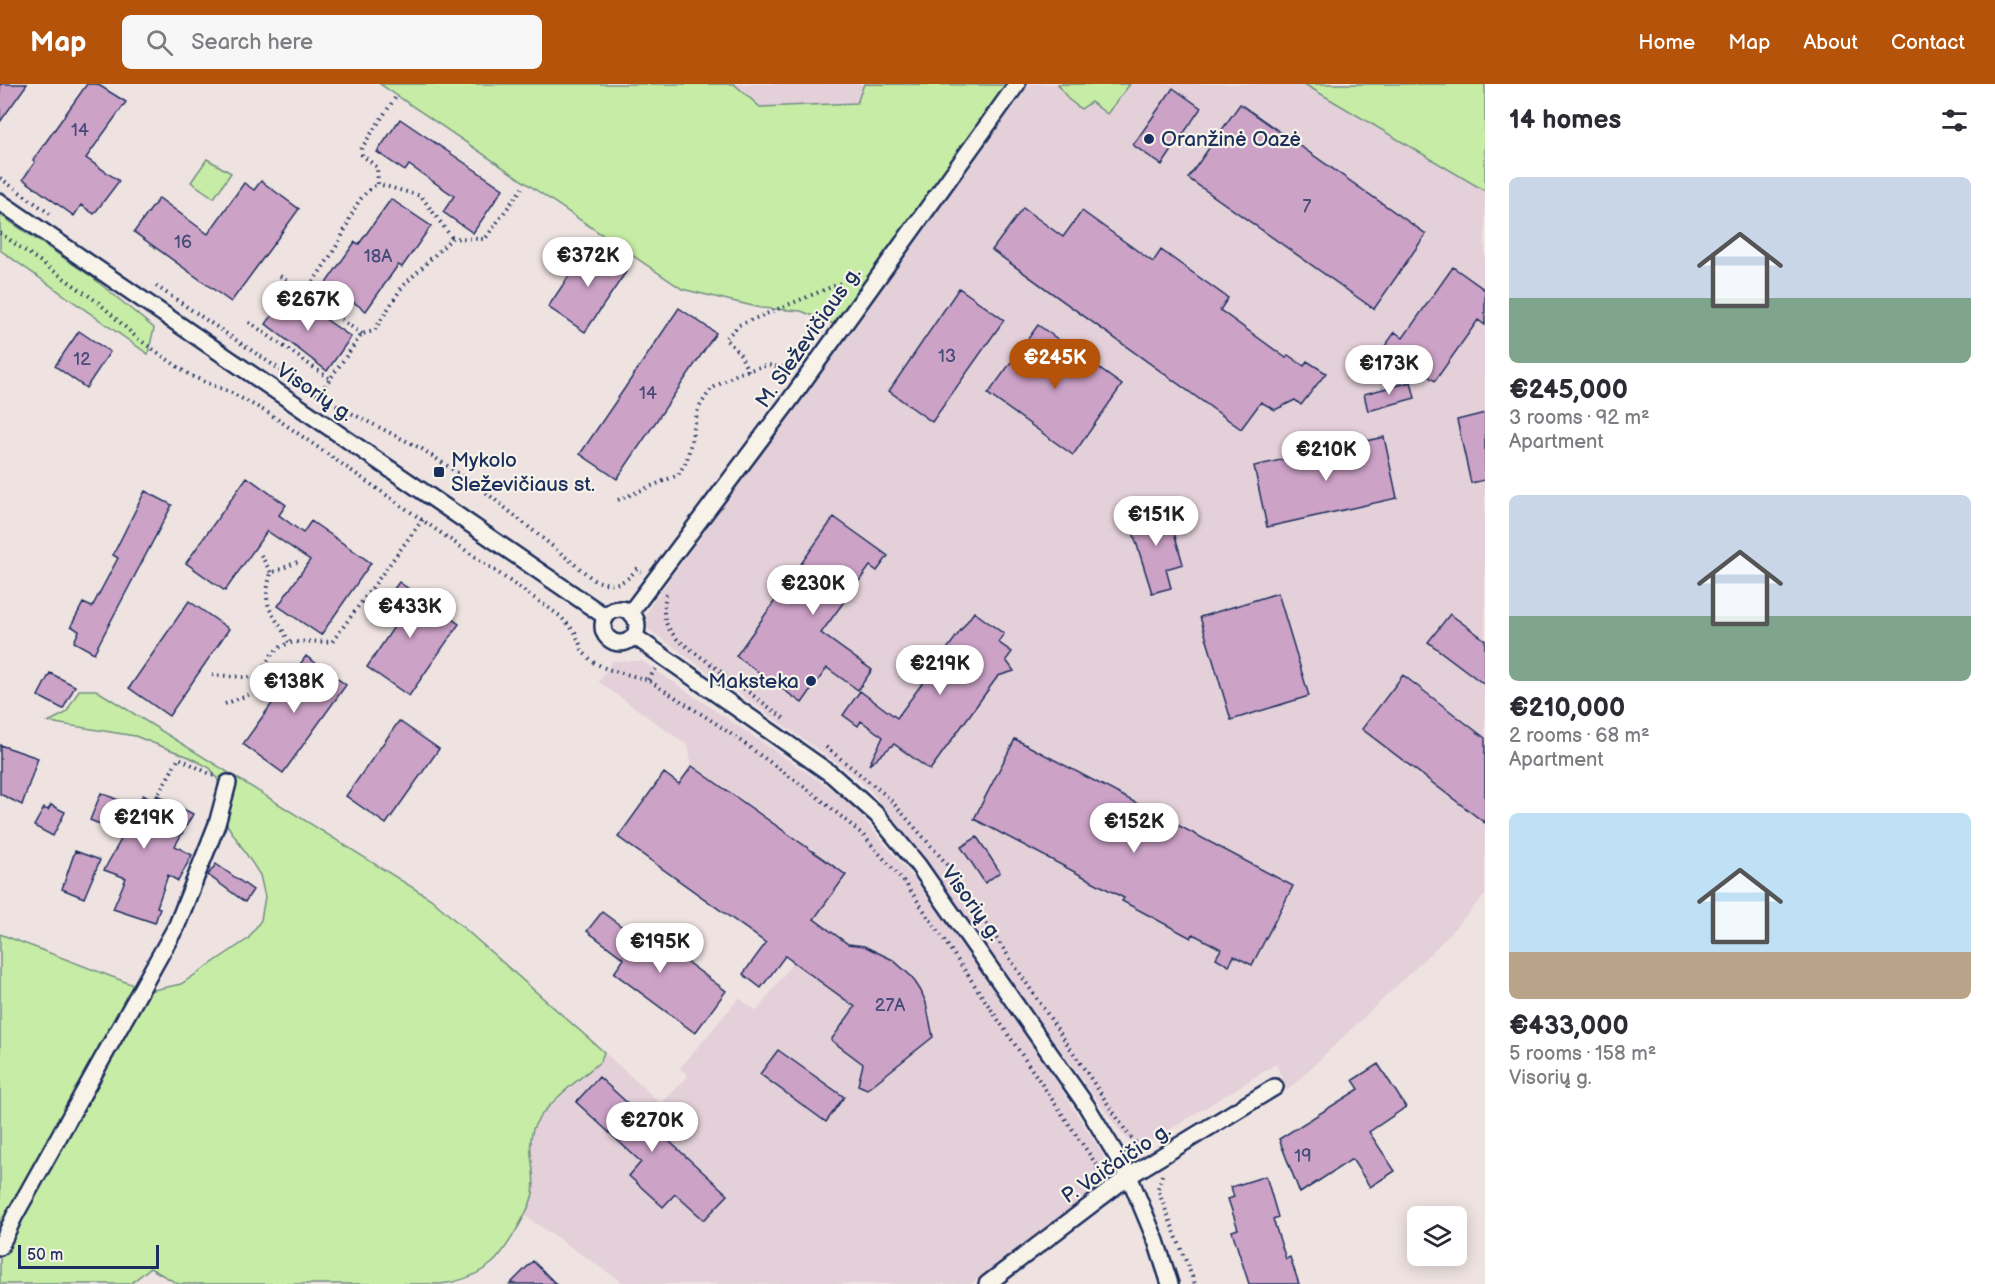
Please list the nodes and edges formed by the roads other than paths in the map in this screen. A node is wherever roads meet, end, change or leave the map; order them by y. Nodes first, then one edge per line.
1 (1017, 84) edge
2 (0, 202) edge
3 (630, 613) junction
4 (606, 616) junction
5 (634, 636) junction
6 (228, 783) road end
7 (1275, 1087) dead end
8 (1128, 1176) junction
9 (0, 1247) edge
10 (987, 1284) edge
11 (1170, 1284) edge

1 - 3 street, M. Sleževičiaus g.
2 - 4 street, Visorių g.
3 - 4 street
3 - 5 street
4 - 5 street
5 - 8 street, Visorių g.
6 - 9 street
7 - 8 street, P. Vaičaičio g.
8 - 10 street, P. Vaičaičio g.
8 - 11 street, Visorių g.

